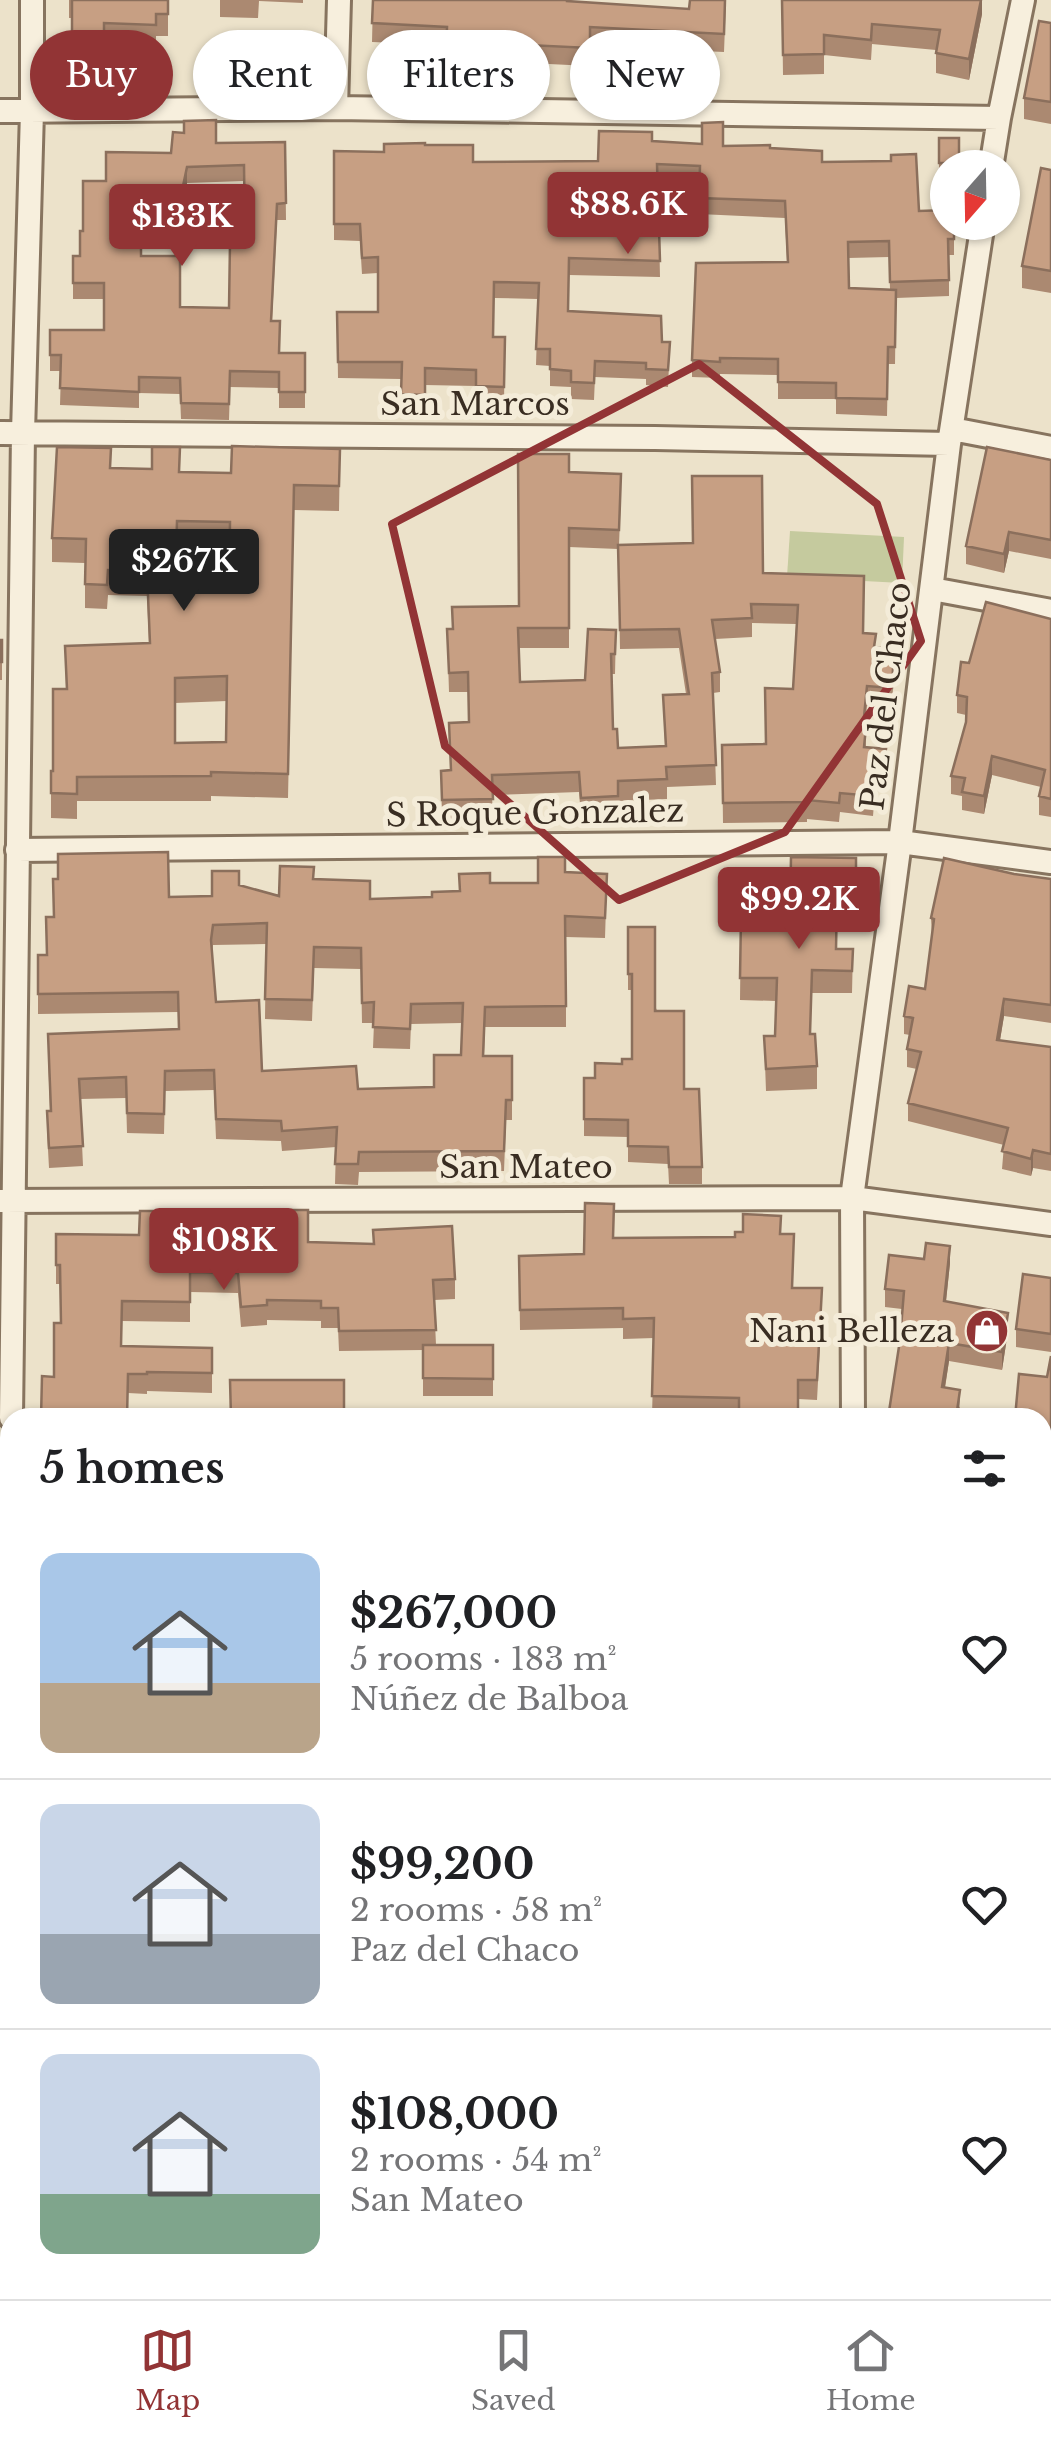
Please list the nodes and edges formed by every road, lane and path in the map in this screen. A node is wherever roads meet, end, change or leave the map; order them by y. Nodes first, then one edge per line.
1 (32, 0) edge
2 (339, 0) edge
3 (1024, 0) edge
4 (32, 30) edge
5 (338, 30) edge
6 (347, 108) edge
7 (30, 111) edge
8 (0, 112) edge
9 (999, 118) junction
10 (31, 120) edge
11 (995, 150) edge
12 (980, 240) edge
13 (12, 433) edge
14 (950, 436) junction
15 (1051, 448) edge
16 (932, 589) junction
17 (1051, 611) edge
18 (900, 842) junction
19 (17, 850) junction
20 (1051, 862) edge
21 (852, 1198) junction
22 (7, 1201) edge
23 (1051, 1224) edge
24 (12, 1408) edge
25 (853, 1408) edge

1 - 4 street
2 - 5 street
3 - 9 street
6 - 9 street
7 - 8 street
9 - 11 street
10 - 13 street
12 - 14 street, Paz del Chaco
13 - 14 street, San Marcos
13 - 19 street
14 - 15 street, San Marcos
14 - 16 street, Paz del Chaco
16 - 17 street
16 - 18 street, Paz del Chaco
18 - 19 street, S Roque Gonzalez
18 - 20 street, S Roque Gonzalez
18 - 21 street, Paz del Chaco
19 - 22 street
21 - 22 street, San Mateo
21 - 23 street, San Mateo
21 - 25 street, Paz del Chaco
22 - 24 street

